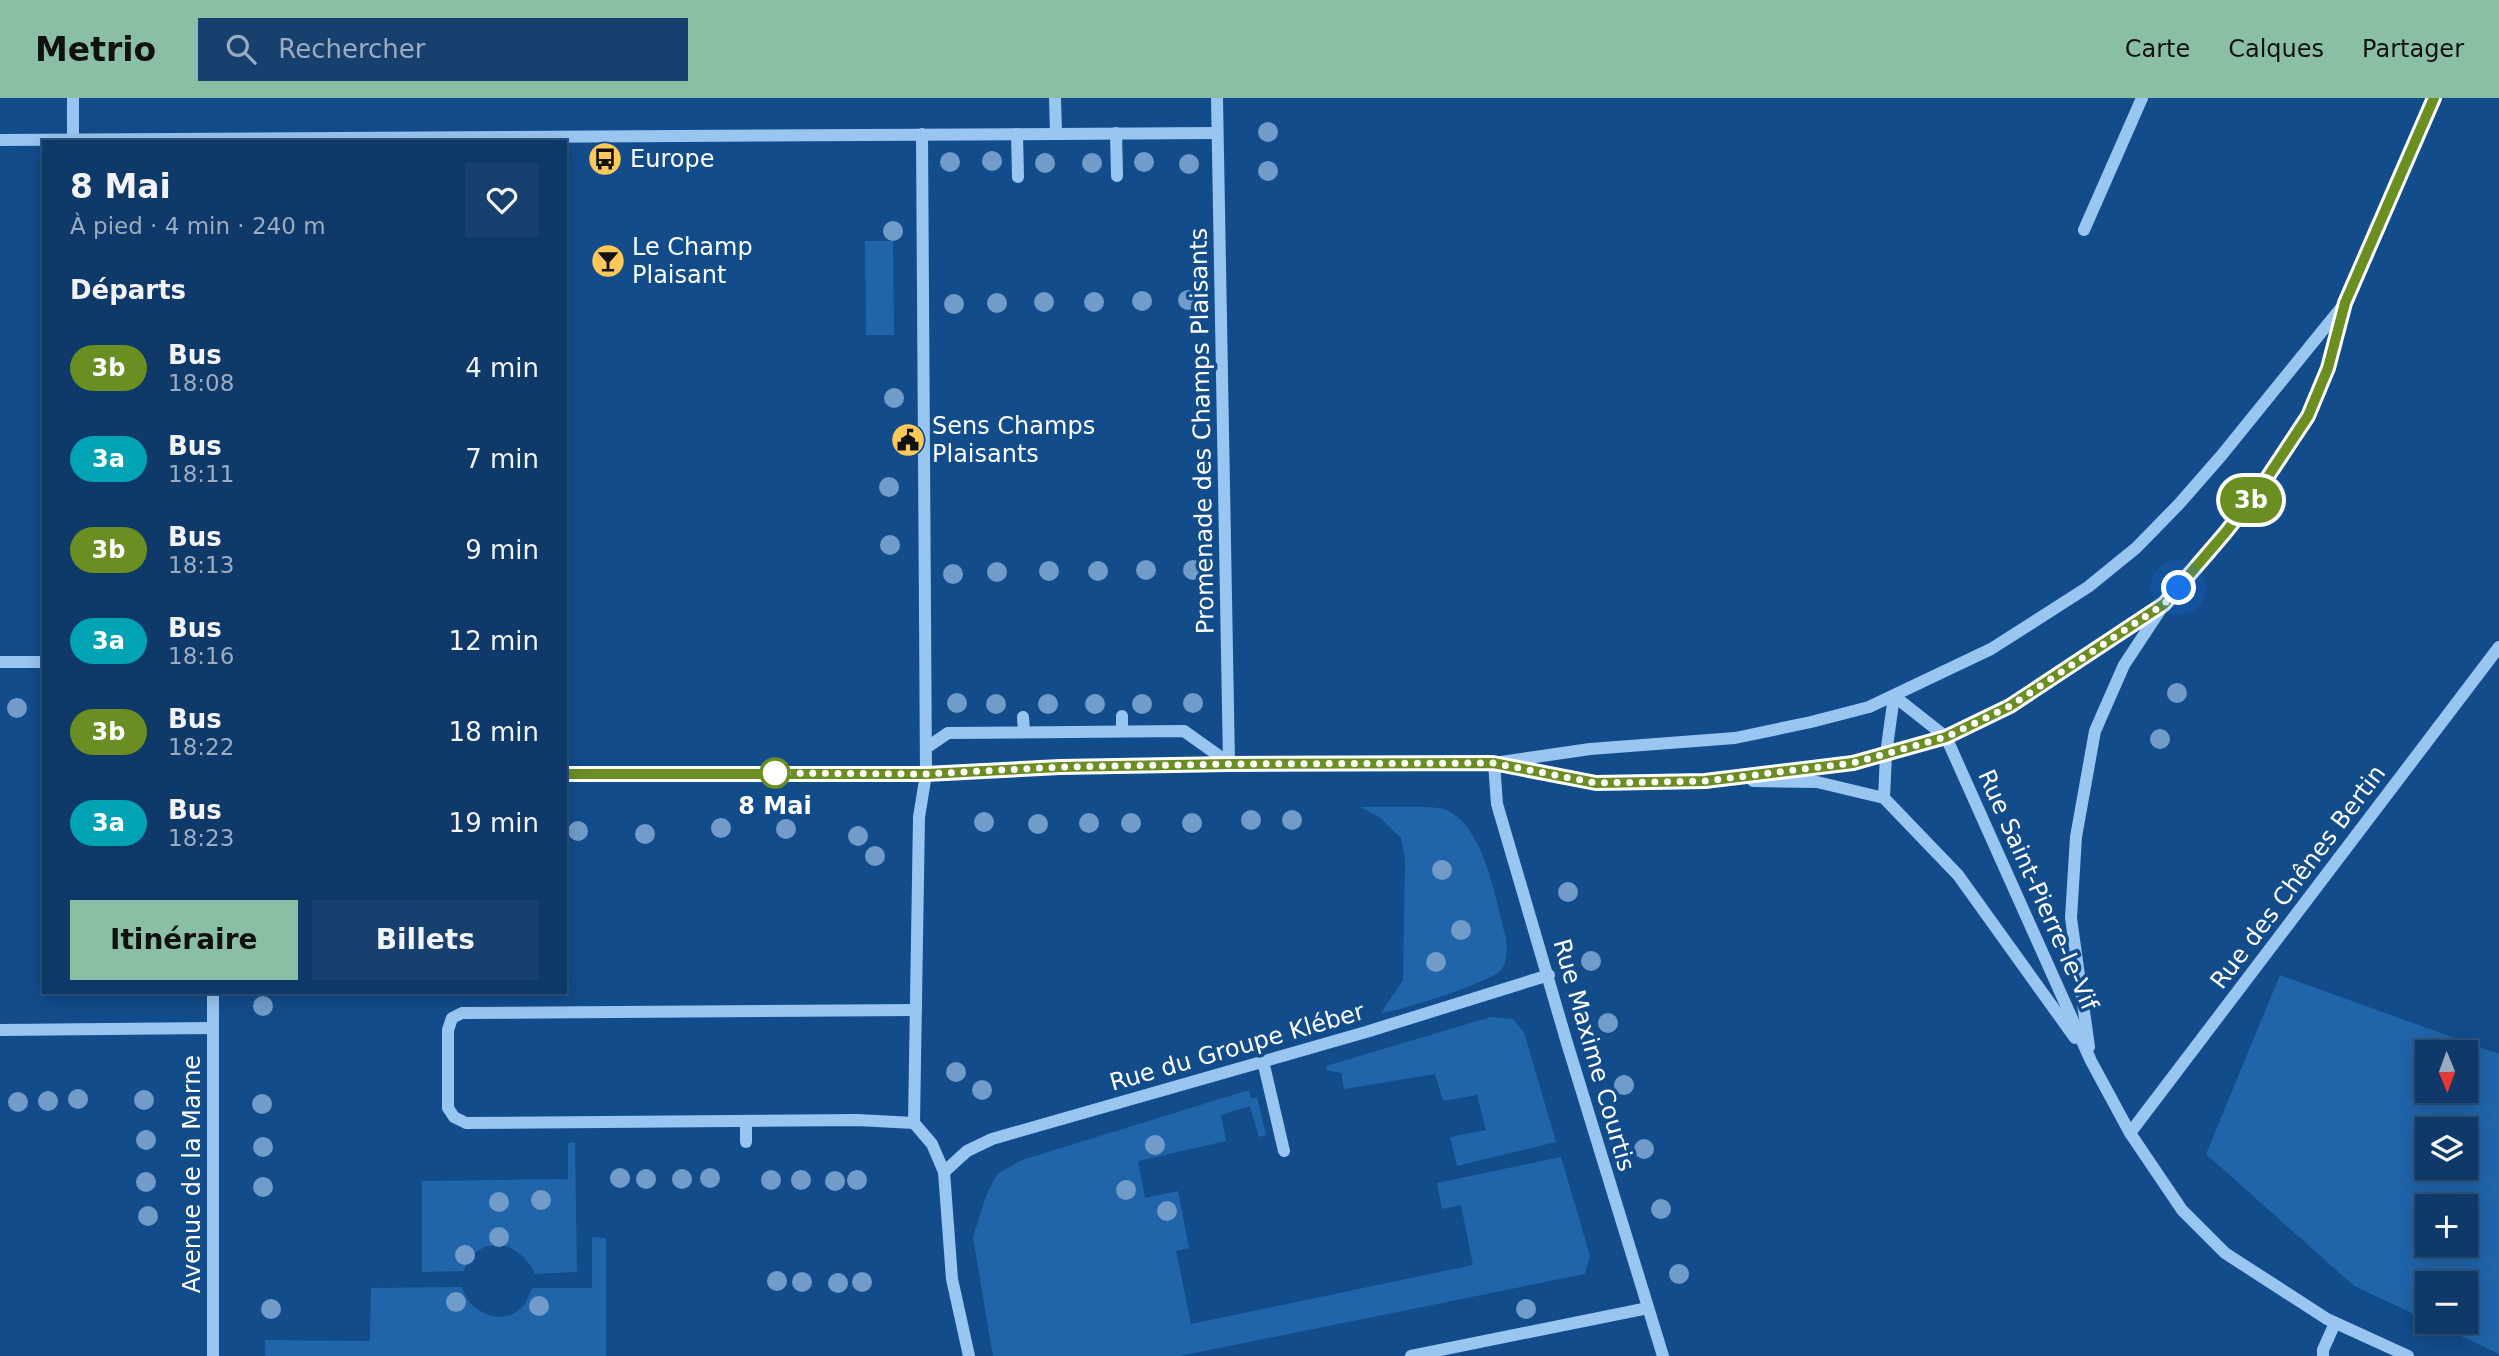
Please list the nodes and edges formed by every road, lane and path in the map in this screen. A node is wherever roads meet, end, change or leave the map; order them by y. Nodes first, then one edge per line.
1 (73, 98) edge
2 (1055, 98) edge
3 (1217, 98) edge
4 (2142, 98) edge
5 (2434, 98) edge
6 (1217, 132) junction
7 (1056, 133) junction
8 (1116, 133) junction
9 (922, 134) junction
10 (1017, 134) junction
11 (73, 139) junction
12 (0, 140) edge
13 (208, 140) edge
14 (1117, 176) dead end
15 (1018, 177) dead end
16 (2084, 230) dead end
17 (2345, 303) junction
18 (2164, 604) junction
19 (2499, 647) edge
20 (0, 662) edge
21 (42, 662) edge
22 (1894, 696) junction
23 (1122, 716) dead end
24 (1024, 717) dead end
25 (1122, 731) junction
26 (1024, 732) junction
27 (1946, 737) junction
28 (926, 748) junction
29 (1886, 754) junction
30 (1493, 763) junction
31 (1229, 764) junction
32 (567, 774) edge
33 (926, 774) junction
34 (1705, 781) junction
35 (1884, 798) junction
36 (1549, 975) junction
37 (213, 994) edge
38 (916, 1010) junction
39 (213, 1028) junction
40 (0, 1030) edge
41 (2091, 1061) junction
42 (1263, 1062) junction
43 (746, 1121) junction
44 (914, 1123) junction
45 (2130, 1133) junction
46 (746, 1142) dead end
47 (1284, 1152) dead end
48 (944, 1172) junction
49 (1648, 1308) junction
50 (2335, 1323) junction
51 (213, 1356) edge
52 (969, 1356) edge
53 (1411, 1356) edge
54 (1663, 1356) edge
55 (2323, 1356) edge
56 (2408, 1356) edge

1 - 11 street
2 - 7 street
3 - 6 street, Promenade des Champs Plaisants
4 - 16 street
5 - 17 street
6 - 8 street
6 - 31 street, Promenade des Champs Plaisants
7 - 8 street
7 - 10 street
8 - 14 street
9 - 10 street
9 - 13 street
9 - 28 street
10 - 15 street
11 - 12 street
11 - 13 street
17 - 18 street
17 - 22 street
18 - 27 street
18 - 41 street, Rue Saint-Pierre-le-Vif
19 - 45 street, Rue des Chênes Bertin
20 - 21 street
22 - 27 street
22 - 29 street
22 - 30 street
23 - 25 street
24 - 26 street
25 - 26 street
25 - 31 street
26 - 28 street
27 - 29 street
27 - 41 street, Rue Saint-Pierre-le-Vif
28 - 33 street
29 - 34 street
29 - 35 street
30 - 31 street
30 - 34 street
30 - 36 street, Rue Maxime Courtis
31 - 33 street
32 - 33 street
33 - 38 street
34 - 35 street
35 - 41 street, Rue Saint-Pierre-le-Vif
36 - 42 street, Rue du Groupe Kléber
36 - 49 street, Rue Maxime Courtis
37 - 39 street, Avenue de la Marne
38 - 43 street
38 - 44 street
39 - 40 street
39 - 51 street, Avenue de la Marne
41 - 45 street, Rue Saint-Pierre-le-Vif
42 - 47 street
42 - 48 street, Rue du Groupe Kléber
43 - 44 street
43 - 46 street
44 - 48 street
45 - 50 street, Rue Saint-Pierre-le-Vif
48 - 52 street
49 - 53 street
49 - 54 street, Rue Maxime Courtis
50 - 55 street
50 - 56 street, Rue Saint-Pierre-le-Vif

